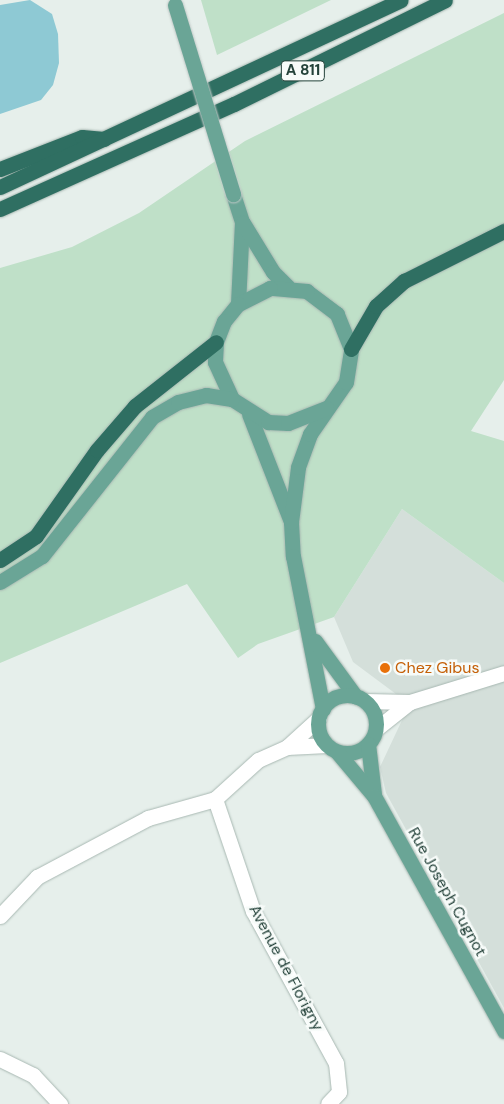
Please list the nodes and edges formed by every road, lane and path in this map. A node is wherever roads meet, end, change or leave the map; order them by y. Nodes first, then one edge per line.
1 (401, 0) edge
2 (445, 0) edge
3 (175, 3) edge
4 (106, 139) junction
5 (0, 169) edge
6 (0, 188) edge
7 (0, 209) edge
8 (242, 222) junction
9 (504, 231) edge
10 (288, 287) junction
11 (238, 304) junction
12 (216, 342) junction
13 (351, 349) junction
14 (232, 400) junction
15 (326, 408) junction
16 (249, 414) junction
17 (291, 522) junction
18 (0, 560) edge
19 (0, 582) edge
20 (311, 636) junction
21 (504, 673) edge
22 (360, 699) junction
23 (410, 702) junction
24 (321, 713) junction
25 (376, 730) junction
26 (368, 744) junction
27 (286, 747) junction
28 (332, 749) junction
29 (374, 796) junction
30 (215, 799) junction
31 (0, 916) edge
32 (504, 1031) edge
33 (0, 1059) edge
34 (60, 1104) edge
35 (328, 1104) edge

1 - 4 highway, A 811
2 - 7 highway, A 811
3 - 8 main road, bridge
4 - 5 highway
4 - 6 highway, A 811
8 - 10 main road
8 - 11 main road
9 - 13 highway
10 - 11 main road
10 - 13 main road
11 - 12 main road
12 - 14 main road
12 - 18 highway
13 - 15 main road
14 - 16 main road
14 - 19 main road
15 - 16 main road
15 - 17 main road
16 - 17 main road
17 - 20 main road
20 - 22 main road
20 - 24 main road
21 - 23 street
22 - 23 street
22 - 24 main road
22 - 25 main road
23 - 25 street
24 - 27 street
24 - 28 main road
25 - 26 main road
26 - 28 main road
26 - 29 main road, Rue Joseph Cugnot
27 - 28 street
27 - 30 street
28 - 29 main road, Rue Joseph Cugnot
29 - 32 main road, Rue Joseph Cugnot
30 - 31 street
30 - 35 street, Avenue de Florigny
33 - 34 street

